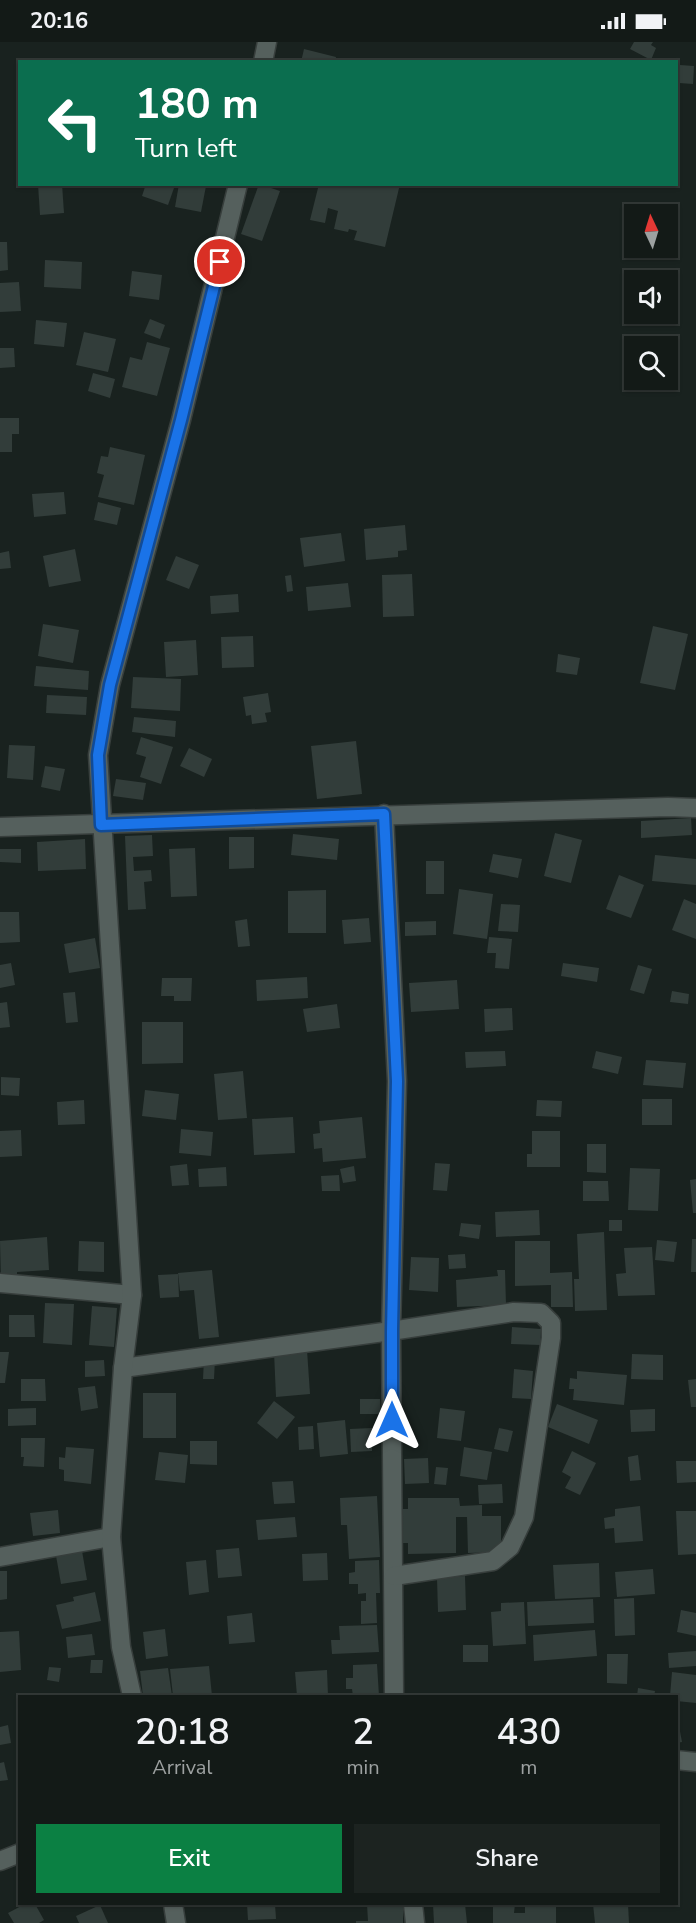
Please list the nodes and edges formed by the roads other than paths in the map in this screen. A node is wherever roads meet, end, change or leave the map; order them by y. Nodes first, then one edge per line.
1 (267, 42) edge
2 (263, 60) edge
3 (238, 186) edge
4 (696, 808) edge
5 (384, 814) junction
6 (101, 825) junction
7 (0, 827) edge
8 (0, 1283) edge
9 (132, 1295) junction
10 (392, 1331) junction
11 (123, 1368) junction
12 (111, 1537) junction
13 (0, 1557) edge
14 (394, 1576) junction
15 (132, 1695) edge
16 (394, 1695) edge
17 (678, 1760) edge
18 (696, 1762) edge
19 (18, 1854) edge
20 (0, 1860) edge
21 (173, 1905) edge
22 (413, 1905) edge
23 (176, 1923) edge
24 (415, 1923) edge

1 - 2 street
3 - 6 street
4 - 5 street
5 - 6 street
5 - 10 street
6 - 7 street
6 - 9 street
8 - 9 street
9 - 11 street
10 - 11 street
10 - 14 street
10 - 14 street
11 - 12 street
12 - 13 street
12 - 15 street
14 - 16 street
17 - 18 street
19 - 20 street
21 - 23 street
22 - 24 street

